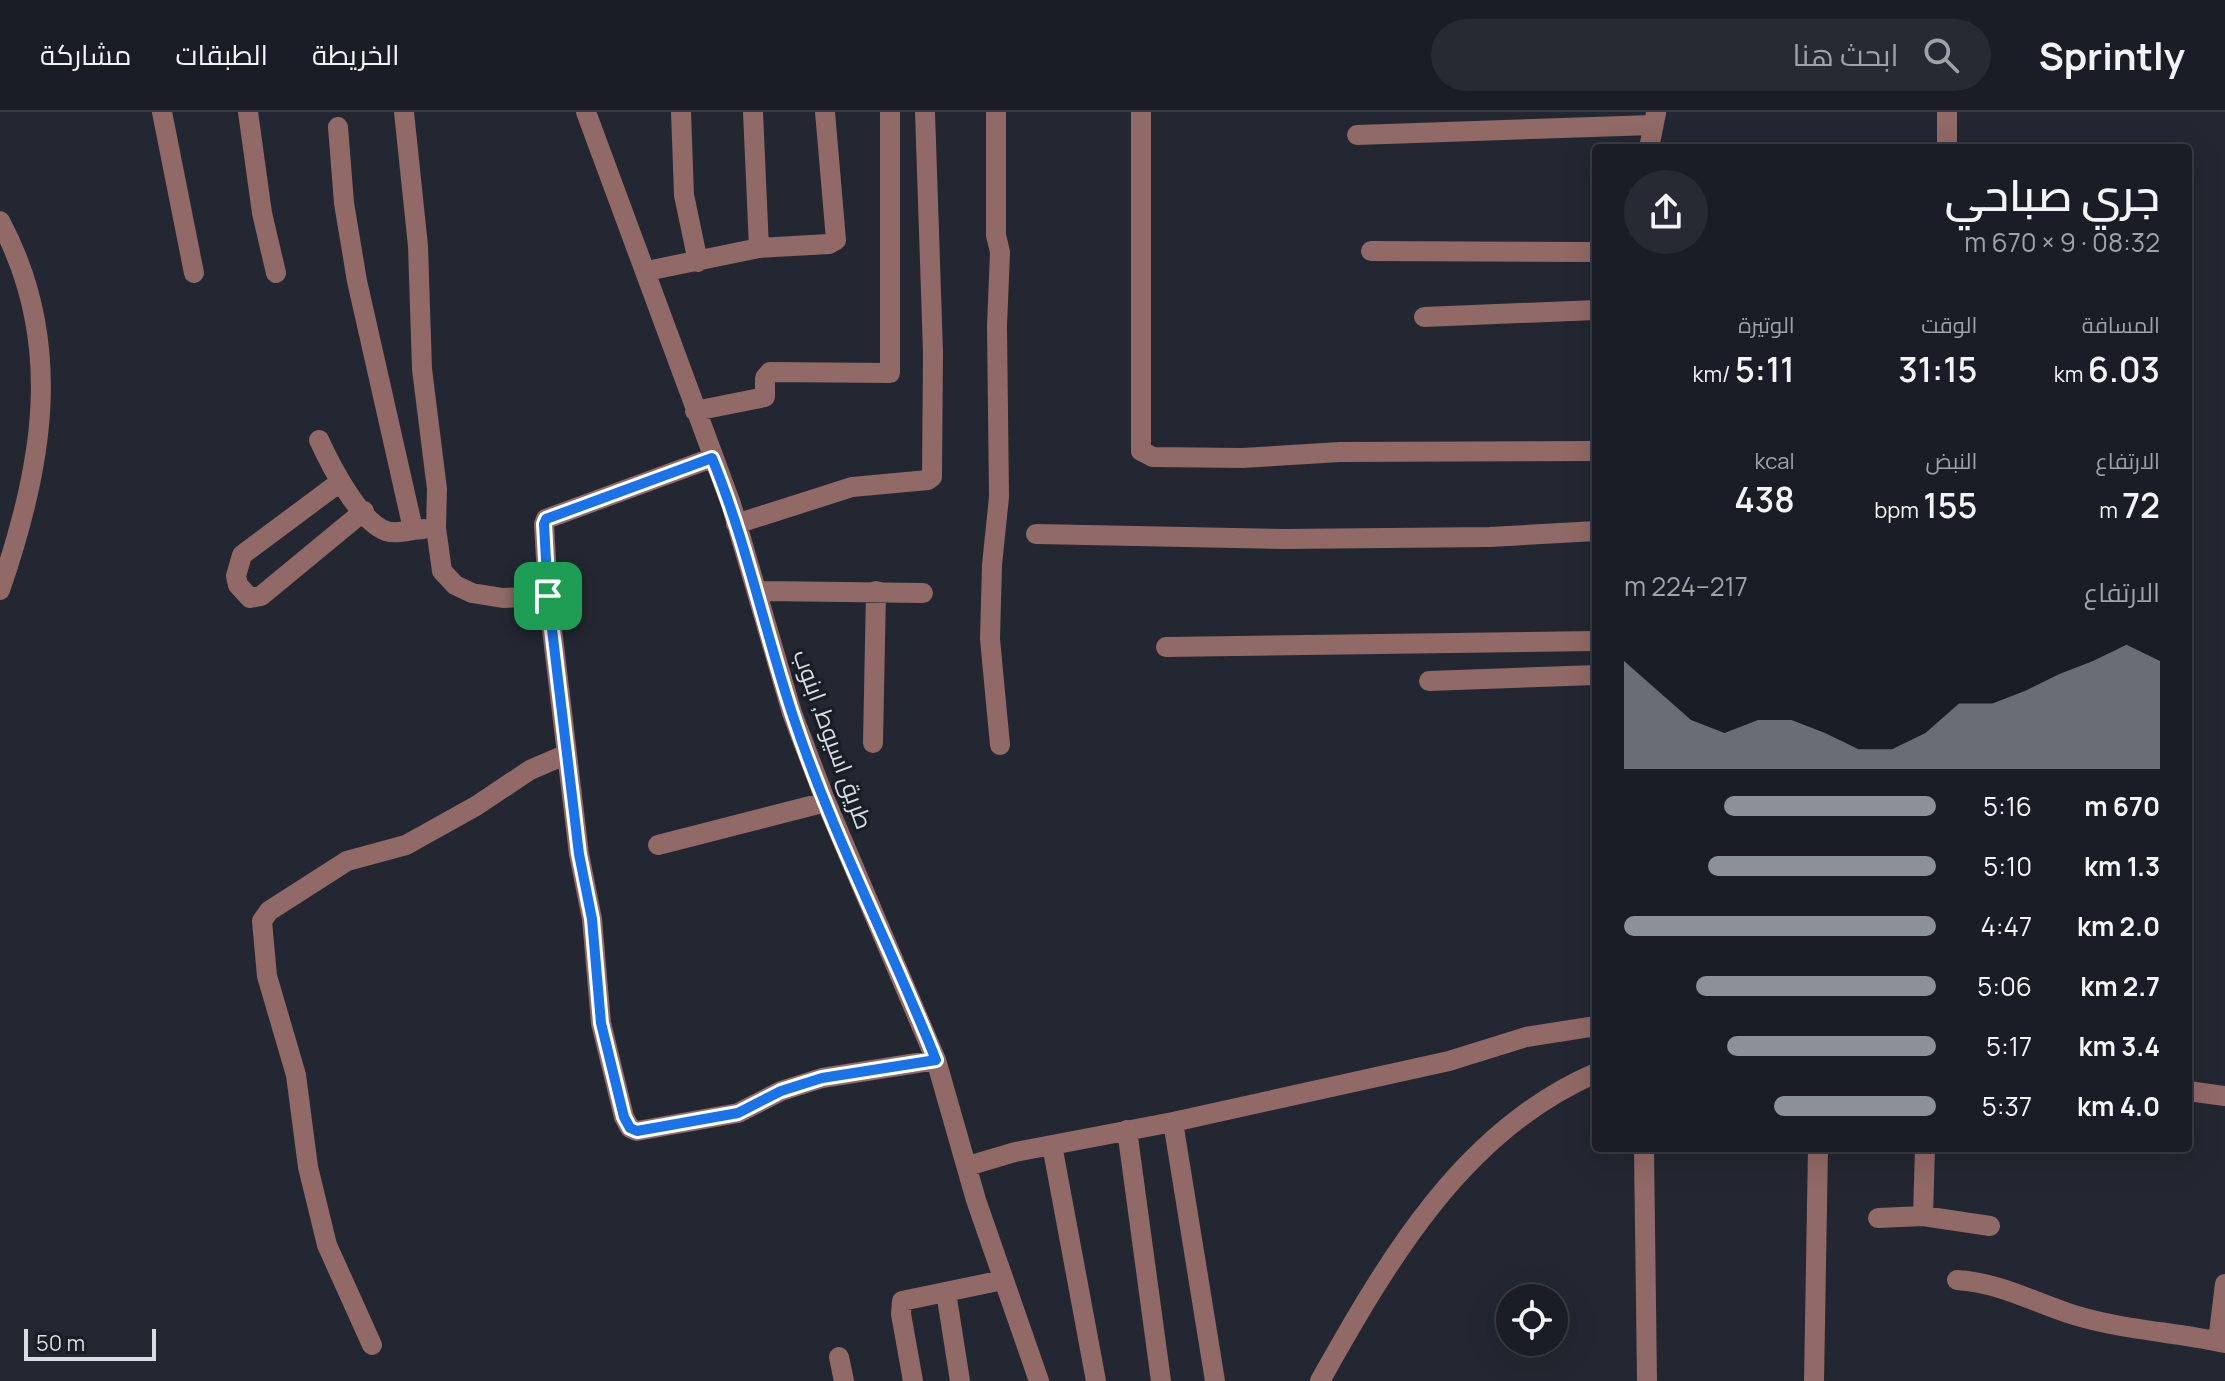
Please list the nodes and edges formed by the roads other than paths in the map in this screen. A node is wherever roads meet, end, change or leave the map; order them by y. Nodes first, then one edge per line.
1 (162, 112) edge
2 (248, 112) edge
3 (404, 112) edge
4 (586, 112) edge
5 (681, 112) edge
6 (753, 112) edge
7 (825, 112) edge
8 (890, 112) edge
9 (925, 112) edge
10 (996, 112) edge
11 (1141, 112) edge
12 (1947, 112) edge
13 (1654, 118) edge
14 (338, 127) dead end
15 (1357, 135) dead end
16 (1650, 144) edge
17 (1947, 144) edge
18 (0, 221) edge
19 (759, 248) junction
20 (1371, 251) dead end
21 (1592, 252) edge
22 (698, 262) junction
23 (647, 271) junction
24 (194, 273) dead end
25 (276, 273) dead end
26 (1592, 310) edge
27 (1424, 317) dead end
28 (695, 411) junction
29 (319, 440) dead end
30 (1592, 451) edge
31 (712, 458) junction
32 (340, 482) junction
33 (364, 511) junction
34 (736, 524) junction
35 (436, 528) junction
36 (413, 529) junction
37 (1592, 531) edge
38 (1036, 534) dead end
39 (0, 590) edge
40 (758, 591) junction
41 (876, 591) junction
42 (923, 593) dead end
43 (548, 596) junction
44 (1592, 641) edge
45 (1166, 647) dead end
46 (1592, 675) edge
47 (1429, 681) dead end
48 (873, 743) dead end
49 (1000, 745) dead end
50 (567, 754) junction
51 (826, 802) junction
52 (658, 845) dead end
53 (1592, 1027) edge
54 (936, 1060) junction
55 (1592, 1075) edge
56 (2192, 1092) edge
57 (2225, 1096) edge
58 (1173, 1122) junction
59 (1127, 1130) junction
60 (1052, 1145) junction
61 (1644, 1152) edge
62 (1818, 1152) edge
63 (1925, 1152) edge
64 (968, 1166) junction
65 (1923, 1216) junction
66 (1878, 1218) dead end
67 (1990, 1226) dead end
68 (1003, 1280) junction
69 (1957, 1280) dead end
70 (2225, 1284) edge
71 (946, 1292) junction
72 (2222, 1342) edge
73 (372, 1345) dead end
74 (839, 1357) dead end
75 (844, 1381) edge
76 (913, 1381) edge
77 (960, 1381) edge
78 (1039, 1381) edge
79 (1096, 1381) edge
80 (1161, 1381) edge
81 (1215, 1381) edge
82 (1320, 1381) edge
83 (1647, 1381) edge
84 (1814, 1381) edge

1 - 24 street
2 - 25 street
3 - 35 street
4 - 23 street, طريق اسيوط, ابنوب
5 - 22 street
6 - 19 street
7 - 19 street
8 - 28 street
9 - 34 street
10 - 49 street
11 - 30 street
12 - 17 street
13 - 15 street
13 - 16 street
14 - 36 street
18 - 39 street
19 - 22 street
20 - 21 street
22 - 23 street
23 - 28 street, طريق اسيوط, ابنوب
26 - 27 street
28 - 31 street, طريق اسيوط, ابنوب
29 - 32 street
31 - 34 street, طريق اسيوط, ابنوب
31 - 43 street
32 - 33 street
32 - 33 street
33 - 36 street
34 - 40 street, طريق اسيوط, ابنوب
35 - 36 street
35 - 43 street
37 - 38 street
40 - 41 street
40 - 51 street, طريق اسيوط, ابنوب
41 - 42 street
41 - 48 street
43 - 50 street
44 - 45 street
46 - 47 street
50 - 54 street
50 - 73 street
51 - 52 street
51 - 54 street, طريق اسيوط, ابنوب
53 - 58 street
54 - 64 street, طريق اسيوط, ابنوب
55 - 82 street
56 - 57 street
58 - 59 street
58 - 81 street
59 - 60 street
59 - 80 street
60 - 64 street
60 - 79 street
61 - 83 street
62 - 84 street
63 - 65 street
64 - 68 street, طريق اسيوط, ابنوب
65 - 66 street
65 - 67 street
68 - 71 street
68 - 78 street, طريق اسيوط, ابنوب
69 - 72 street
70 - 72 street
71 - 76 street
71 - 77 street
74 - 75 street

